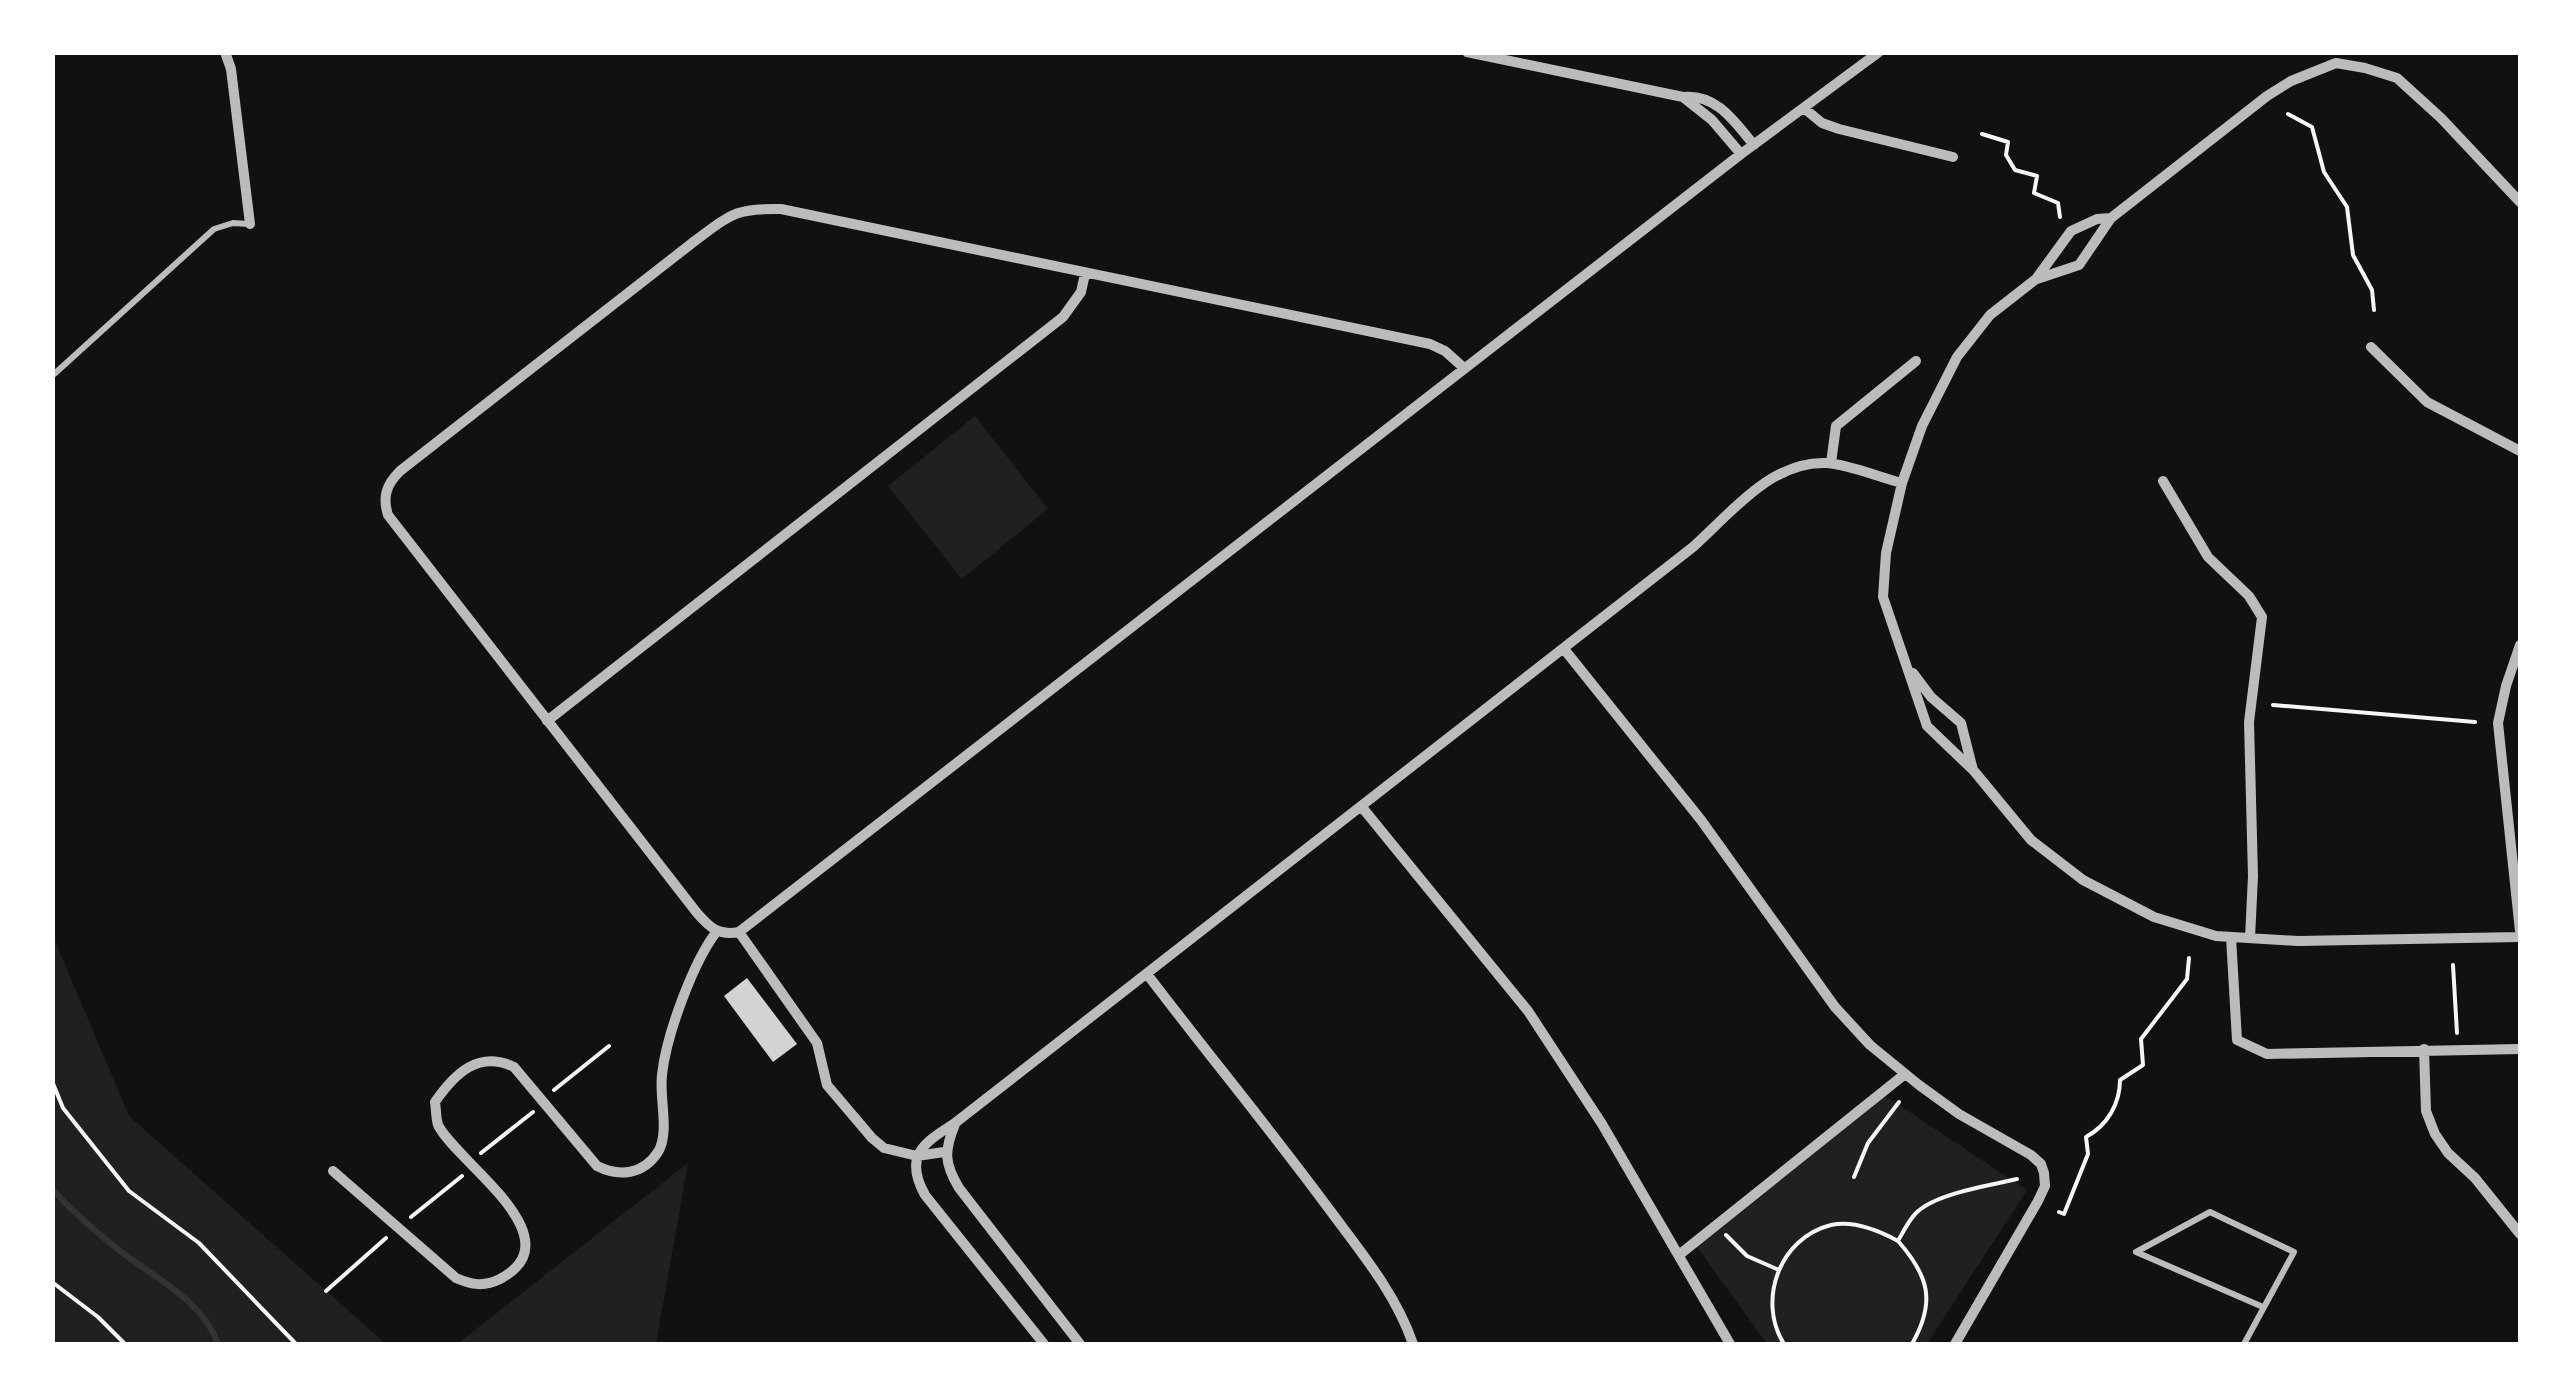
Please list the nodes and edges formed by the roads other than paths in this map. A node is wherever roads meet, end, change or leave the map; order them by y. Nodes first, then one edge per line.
1 (224, 52) edge
2 (234, 52) edge
3 (1467, 52) edge
4 (1879, 52) edge
5 (2337, 58) edge
6 (231, 69) junction
7 (1683, 97) junction
8 (1805, 109) junction
9 (1754, 145) junction
10 (1740, 154) junction
11 (1953, 158) dead end
12 (2520, 202) edge
13 (2111, 218) junction
14 (250, 224) joint
15 (1085, 274) junction
16 (2036, 279) junction
17 (2371, 347) dead end
18 (1916, 361) dead end
19 (1464, 368) junction
20 (52, 376) edge
21 (2520, 451) edge
22 (1830, 463) junction
23 (2163, 481) dead end
24 (1902, 483) junction
25 (2520, 645) edge
26 (1564, 649) junction
27 (1910, 670) junction
28 (547, 720) junction
29 (1974, 771) junction
30 (1362, 806) junction
31 (717, 931) junction
32 (739, 932) junction
33 (2520, 934) edge
34 (2231, 936) junction
35 (2250, 938) junction
36 (1147, 974) junction
37 (2520, 1049) edge
38 (2424, 1050) junction
39 (1905, 1074) junction
40 (955, 1123) junction
41 (944, 1152) junction
42 (917, 1156) junction
43 (333, 1171) dead end
44 (2520, 1234) edge
45 (1679, 1255) junction
46 (2262, 1307) junction
47 (1044, 1344) edge
48 (1080, 1344) edge
49 (1414, 1344) edge
50 (1730, 1344) edge
51 (1955, 1344) edge
52 (2244, 1344) edge

1 - 6 street
2 - 6 street
3 - 7 street
4 - 8 street
5 - 12 street
5 - 13 street
6 - 14 street
7 - 9 street
7 - 10 street
8 - 9 street
8 - 11 street
9 - 10 street
10 - 19 street
13 - 16 street
13 - 16 street
14 - 20 lane
15 - 19 street
15 - 28 street
15 - 28 street
16 - 24 street
17 - 21 street
18 - 22 street
19 - 32 street
22 - 24 street
22 - 26 street
23 - 35 street
24 - 27 street
25 - 33 street
26 - 30 street
26 - 39 street
27 - 29 street
27 - 29 street
28 - 31 street
29 - 34 street
30 - 36 street
30 - 45 street
31 - 32 street
31 - 43 street
32 - 42 street
33 - 35 street
34 - 35 street
34 - 38 street
36 - 40 street
36 - 49 street
37 - 38 street
38 - 44 street
39 - 45 street
39 - 51 street
40 - 41 street
40 - 42 street
41 - 42 street
41 - 48 street
42 - 47 street
45 - 50 street
46 - 46 lane
46 - 52 lane

